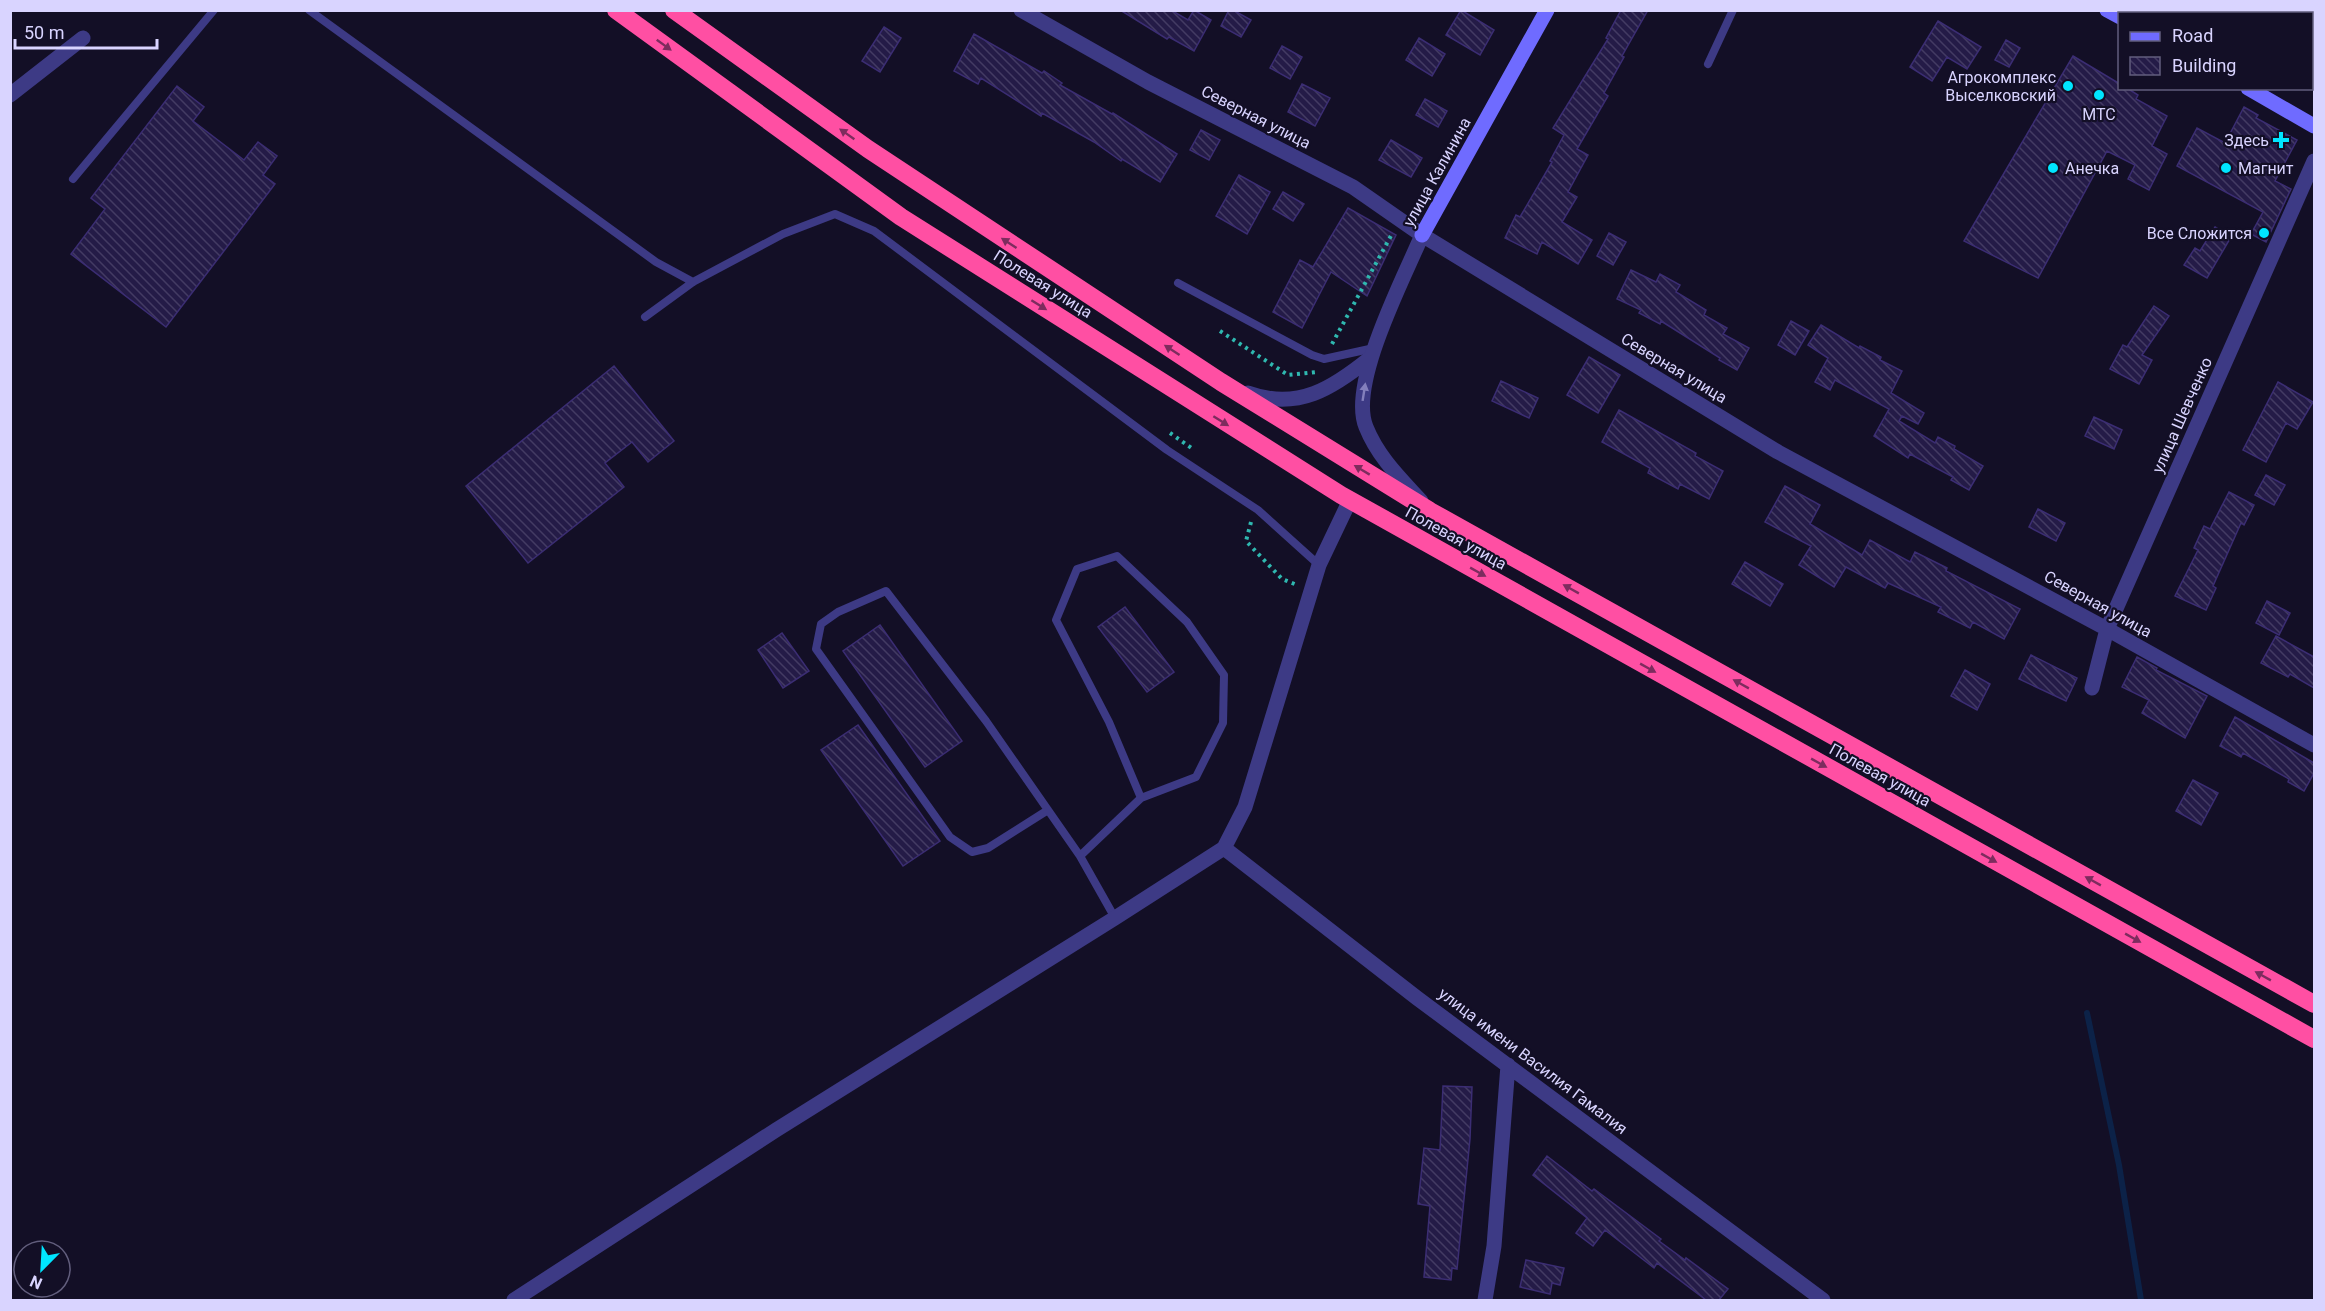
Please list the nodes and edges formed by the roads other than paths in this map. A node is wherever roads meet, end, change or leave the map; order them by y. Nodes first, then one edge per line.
1 (214, 10) edge
2 (309, 10) edge
3 (616, 10) edge
4 (1021, 10) edge
5 (1547, 10) edge
6 (1733, 10) edge
7 (679, 13) edge
8 (83, 38) dead end
9 (1708, 64) dead end
10 (2251, 90) edge
11 (10, 95) edge
12 (2314, 126) edge
13 (2314, 161) edge
14 (73, 179) dead end
15 (1422, 235) junction
16 (693, 282) junction
17 (1178, 283) dead end
18 (645, 317) dead end
19 (1372, 353) junction
20 (1221, 382) junction
21 (1350, 500) junction
22 (1430, 511) junction
23 (1319, 565) junction
24 (2107, 629) junction
25 (2092, 688) dead end
26 (2314, 745) edge
27 (1141, 798) junction
28 (1048, 810) junction
29 (1224, 848) junction
30 (1080, 856) junction
31 (1115, 918) junction
32 (2314, 1004) edge
33 (2314, 1039) edge
34 (1508, 1065) junction
35 (514, 1300) edge
36 (1485, 1300) edge
37 (1823, 1300) edge

1 - 14 lane
2 - 16 lane
3 -> 21 highway, Полевая улица
4 - 15 street, Северная улица
5 - 15 street, улица Калинина
6 - 9 lane
20 -> 7 highway, Полевая улица
8 - 11 street
10 - 12 street
13 - 24 street, улица Шевченко
15 - 19 street, улица Калинина
15 - 24 street, Северная улица
16 - 18 lane
16 - 23 lane
17 - 19 lane
19 - 20 street
22 -> 19 street, улица Калинина
22 -> 20 highway, Полевая улица
21 - 23 street
21 -> 33 highway, Полевая улица
32 -> 22 highway, Полевая улица
23 - 29 street
24 - 25 street, улица Шевченко
24 - 26 street, Северная улица
27 - 27 lane
27 - 30 lane
28 - 28 lane
28 - 30 lane
29 - 31 street
29 - 34 street, улица имени Василия Гамалия
30 - 31 lane
31 - 35 street
34 - 36 street
34 - 37 street, улица имени Василия Гамалия

